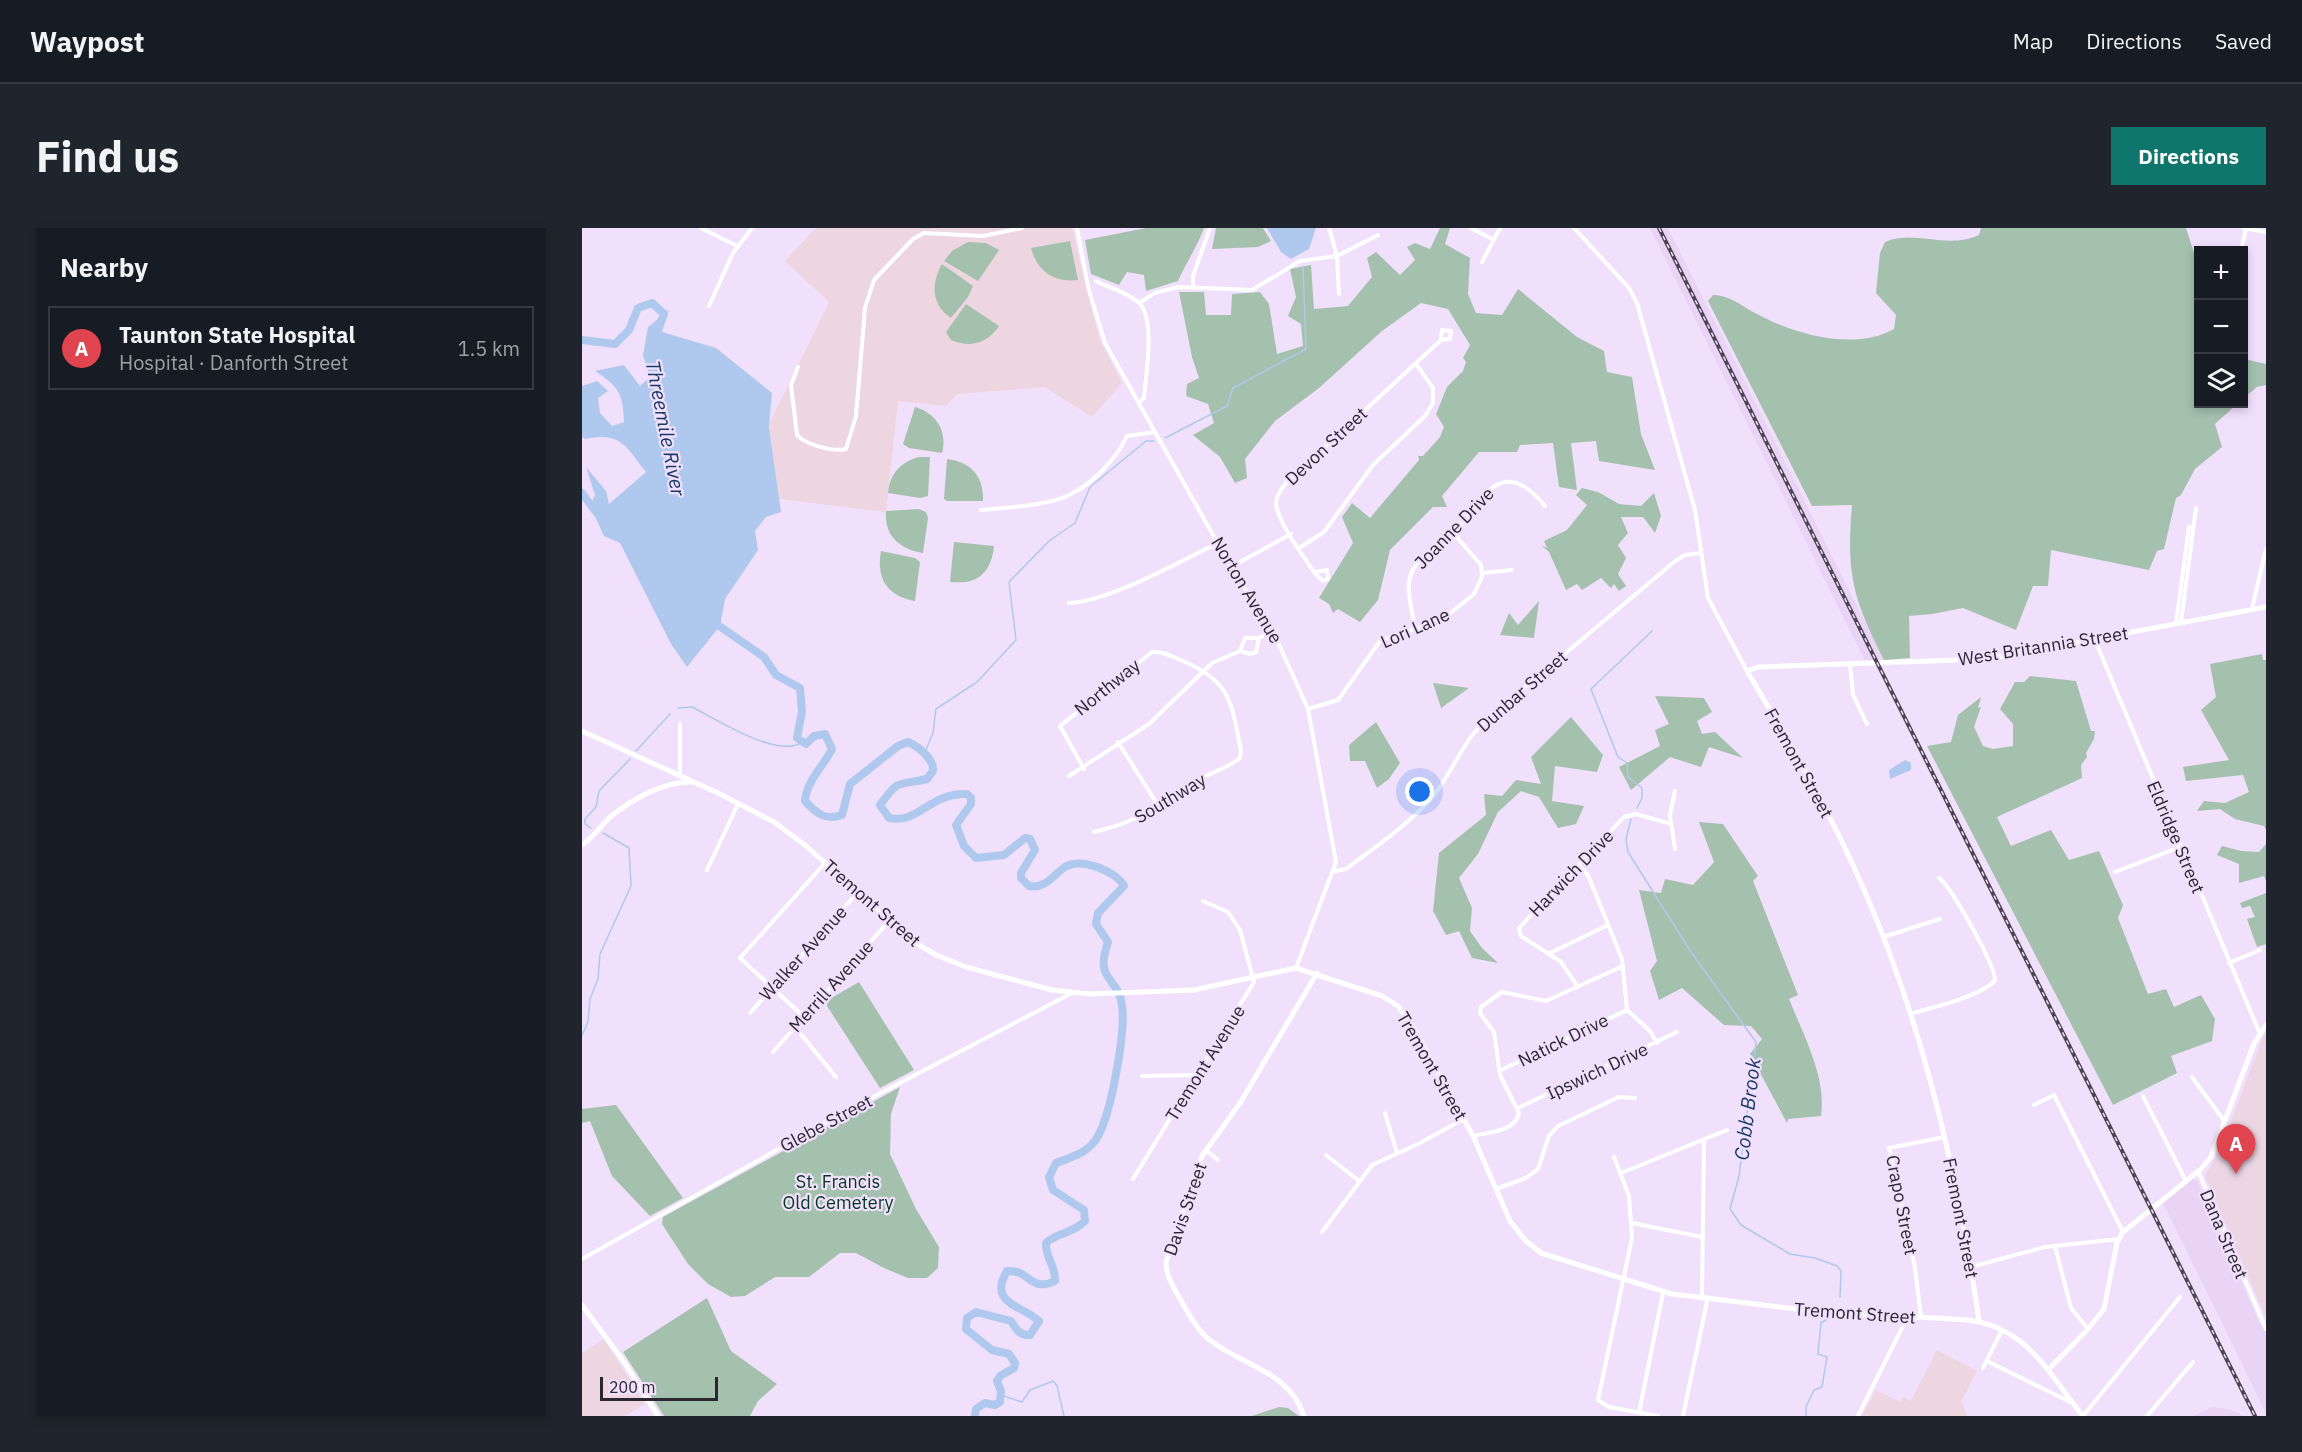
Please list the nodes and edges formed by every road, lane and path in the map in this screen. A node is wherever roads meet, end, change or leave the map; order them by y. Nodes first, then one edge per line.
1 (701, 228) edge
2 (752, 228) edge
3 (1022, 228) edge
4 (1077, 228) edge
5 (1210, 228) edge
6 (1329, 228) edge
7 (1472, 228) edge
8 (1500, 228) edge
9 (1574, 228) edge
10 (2245, 228) edge
11 (2266, 232) edge
12 (1378, 235) dead end
13 (1494, 240) junction
14 (737, 246) junction
15 (2242, 246) edge
16 (1337, 256) junction
17 (1482, 262) dead end
18 (1096, 281) dead end
19 (1192, 287) junction
20 (1339, 294) dead end
21 (1139, 303) junction
22 (709, 306) dead end
23 (1441, 340) dead end
24 (1416, 364) junction
25 (798, 367) dead end
26 (1139, 403) junction
27 (1155, 432) junction
28 (1545, 506) dead end
29 (2196, 508) dead end
30 (981, 510) dead end
31 (2193, 528) junction
32 (1291, 534) junction
33 (1454, 534) junction
34 (1218, 543) junction
35 (1299, 548) junction
36 (2266, 549) edge
37 (1701, 553) junction
38 (1232, 567) junction
39 (1512, 570) dead end
40 (1314, 572) dead end
41 (1482, 573) junction
42 (1069, 603) dead end
43 (2266, 608) edge
44 (2252, 609) junction
45 (2179, 623) junction
46 (1415, 629) junction
47 (1271, 631) junction
48 (1259, 638) junction
49 (2095, 639) junction
50 (1240, 651) junction
51 (1850, 664) junction
52 (1203, 670) junction
53 (1747, 671) junction
54 (1308, 709) junction
55 (680, 724) dead end
56 (1867, 724) dead end
57 (582, 731) edge
58 (1118, 742) junction
59 (1084, 769) junction
60 (680, 775) junction
61 (1069, 776) dead end
62 (695, 782) junction
63 (1675, 791) dead end
64 (738, 804) junction
65 (1159, 807) junction
66 (1671, 824) junction
67 (1094, 832) dead end
68 (582, 845) edge
69 (2180, 847) junction
70 (1675, 849) dead end
71 (825, 863) junction
72 (1579, 865) junction
73 (707, 870) dead end
74 (1335, 871) junction
75 (2115, 872) dead end
76 (1939, 878) dead end
77 (857, 893) junction
78 (1203, 901) dead end
79 (1940, 920) dead end
80 (889, 921) junction
81 (1608, 925) junction
82 (1883, 937) junction
83 (2260, 950) dead end
84 (1549, 954) junction
85 (2229, 963) junction
86 (1623, 966) junction
87 (1296, 968) junction
88 (1317, 973) junction
89 (1254, 976) junction
90 (1578, 987) junction
91 (772, 988) junction
92 (1073, 993) junction
93 (1627, 1010) junction
94 (750, 1012) dead end
95 (1910, 1014) junction
96 (804, 1017) junction
97 (2266, 1025) edge
98 (795, 1027) junction
99 (1677, 1032) dead end
100 (2260, 1034) junction
101 (1657, 1043) junction
102 (773, 1052) dead end
103 (1499, 1071) junction
104 (1197, 1075) junction
105 (1142, 1076) dead end
106 (836, 1077) dead end
107 (2192, 1077) dead end
108 (2143, 1096) dead end
109 (1635, 1098) dead end
110 (2034, 1105) dead end
111 (1518, 1108) junction
112 (1385, 1113) dead end
113 (1464, 1119) junction
114 (2225, 1122) junction
115 (1727, 1130) dead end
116 (1473, 1136) junction
117 (1945, 1137) junction
118 (1704, 1139) junction
119 (1206, 1150) junction
120 (1397, 1153) junction
121 (1326, 1155) dead end
122 (1614, 1157) dead end
123 (1218, 1160) dead end
124 (2198, 1171) junction
125 (1621, 1173) junction
126 (1133, 1179) dead end
127 (1358, 1180) junction
128 (2186, 1180) junction
129 (1495, 1189) junction
130 (1632, 1223) junction
131 (1322, 1232) dead end
132 (2123, 1232) junction
133 (1702, 1237) junction
134 (2119, 1239) junction
135 (2055, 1246) junction
136 (582, 1259) edge
137 (1971, 1266) junction
138 (1622, 1281) junction
139 (1663, 1293) junction
140 (1705, 1297) junction
141 (2180, 1297) dead end
142 (582, 1305) edge
143 (1908, 1316) junction
144 (1921, 1317) junction
145 (1979, 1321) junction
146 (2088, 1329) junction
147 (2266, 1329) edge
148 (2002, 1330) junction
149 (1987, 1361) junction
150 (2193, 1362) dead end
151 (1983, 1368) dead end
152 (2048, 1370) junction
153 (2073, 1403) junction
154 (1639, 1413) junction
155 (658, 1416) edge
156 (1304, 1416) edge
157 (1658, 1416) edge
158 (1683, 1416) edge
159 (1858, 1416) edge
160 (2083, 1416) edge
161 (2147, 1416) edge

1 - 14 street
2 - 14 street
3 - 25 street
4 - 26 street, Norton Avenue
5 - 19 street
6 - 16 street
7 - 13 street
8 - 13 street
9 - 37 street, Fremont Street
10 - 11 street
10 - 15 street
12 - 16 street
13 - 17 street
14 - 22 street
16 - 19 street
16 - 20 street
18 - 21 street
19 - 21 street
21 - 26 street
23 - 24 street, Devon Street
24 - 32 street, Devon Street
24 - 35 street
26 - 27 street, Norton Avenue
27 - 30 street
27 - 34 street, Norton Avenue
28 - 33 street, Joanne Drive
29 - 31 street
31 - 45 street
31 - 45 street
32 - 35 street, Devon Street
32 - 38 street
33 - 41 street
33 - 46 street, Joanne Drive
34 - 38 street, Norton Avenue
34 - 42 street
35 - 40 street, Devon Street
36 - 44 street
37 - 53 street, Fremont Street
37 - 74 street, Dunbar Street
38 - 47 street, Norton Avenue
39 - 41 street
41 - 46 street, Lori Lane
43 - 44 street, West Britannia Street
44 - 45 street, West Britannia Street
45 - 49 street, West Britannia Street
46 - 54 street, Lori Lane
47 - 48 street
47 - 54 street, Norton Avenue
48 - 50 street
48 - 50 street
49 - 51 street, West Britannia Street
49 - 69 street, Eldridge Street
50 - 52 street
51 - 53 street, West Britannia Street
51 - 56 street
52 - 58 street
52 - 59 street, Northway
52 - 65 street, Southway
53 - 82 street, Fremont Street
54 - 74 street, Norton Avenue
55 - 60 street
57 - 60 street, Tremont Street
58 - 59 street
58 - 65 street
59 - 61 street
60 - 62 street, Tremont Street
62 - 64 street, Tremont Street
62 - 68 street
63 - 66 street
64 - 71 street, Tremont Street
64 - 73 street
65 - 67 street, Southway
66 - 70 street
66 - 72 street, Harwich Drive
69 - 75 street
69 - 85 street, Eldridge Street
71 - 77 street, Tremont Street
71 - 91 street
72 - 81 street
72 - 84 street, Harwich Drive
74 - 87 street, Norton Avenue
76 - 95 street
77 - 80 street, Tremont Street
77 - 91 street, Walker Avenue
78 - 89 street
79 - 82 street
80 - 92 street, Tremont Street
80 - 96 street, Merrill Avenue
81 - 84 street
81 - 86 street
82 - 95 street, Fremont Street
83 - 85 street
84 - 90 street, Harwich Drive
85 - 100 street, Eldridge Street
86 - 90 street
86 - 93 street
87 - 88 street, Tremont Street
87 - 89 street, Tremont Street
88 - 113 street, Tremont Street
88 - 119 street, Davis Street
89 - 92 street, Tremont Street
89 - 104 street, Tremont Avenue
90 - 103 street
91 - 94 street, Walker Avenue
91 - 96 street
92 - 136 street, Glebe Street
93 - 101 street
93 - 103 street, Natick Drive
95 - 117 street, Fremont Street
96 - 98 street, Merrill Avenue
97 - 100 street
98 - 102 street, Merrill Avenue
98 - 106 street
99 - 101 street, Ipswich Drive
100 - 114 street
101 - 111 street, Ipswich Drive
103 - 111 street
104 - 105 street
104 - 126 street, Tremont Avenue
107 - 114 street
108 - 128 street
109 - 129 street
110 - 132 street
111 - 116 street
112 - 120 street
113 - 116 street, Tremont Street
113 - 120 street
114 - 124 street
115 - 118 street
116 - 129 street, Tremont Street
117 - 137 street, Fremont Street
117 - 144 street, Crapo Street
118 - 125 street
118 - 133 street
119 - 123 street
119 - 156 street, Davis Street
120 - 127 street
121 - 127 street
122 - 125 street
124 - 128 street
124 - 147 street, Dana Street
125 - 130 street
127 - 131 street
128 - 132 street
129 - 138 street, Tremont Street
130 - 133 street
130 - 138 street
132 - 134 street
133 - 140 street
134 - 135 street
134 - 146 street
135 - 137 street
135 - 146 street
137 - 145 street, Fremont Street
138 - 139 street, Tremont Street
138 - 154 street
139 - 140 street, Tremont Street
139 - 154 street
140 - 143 street, Tremont Street
140 - 158 street
141 - 160 street
142 - 155 street
143 - 144 street, Tremont Street
143 - 159 street
144 - 145 street, Tremont Street
145 - 148 street, Tremont Street
146 - 152 street
148 - 149 street
148 - 152 street, Tremont Street
149 - 151 street
149 - 153 street
150 - 161 street
152 - 153 street, Tremont Street
153 - 160 street, Tremont Street
154 - 157 street

